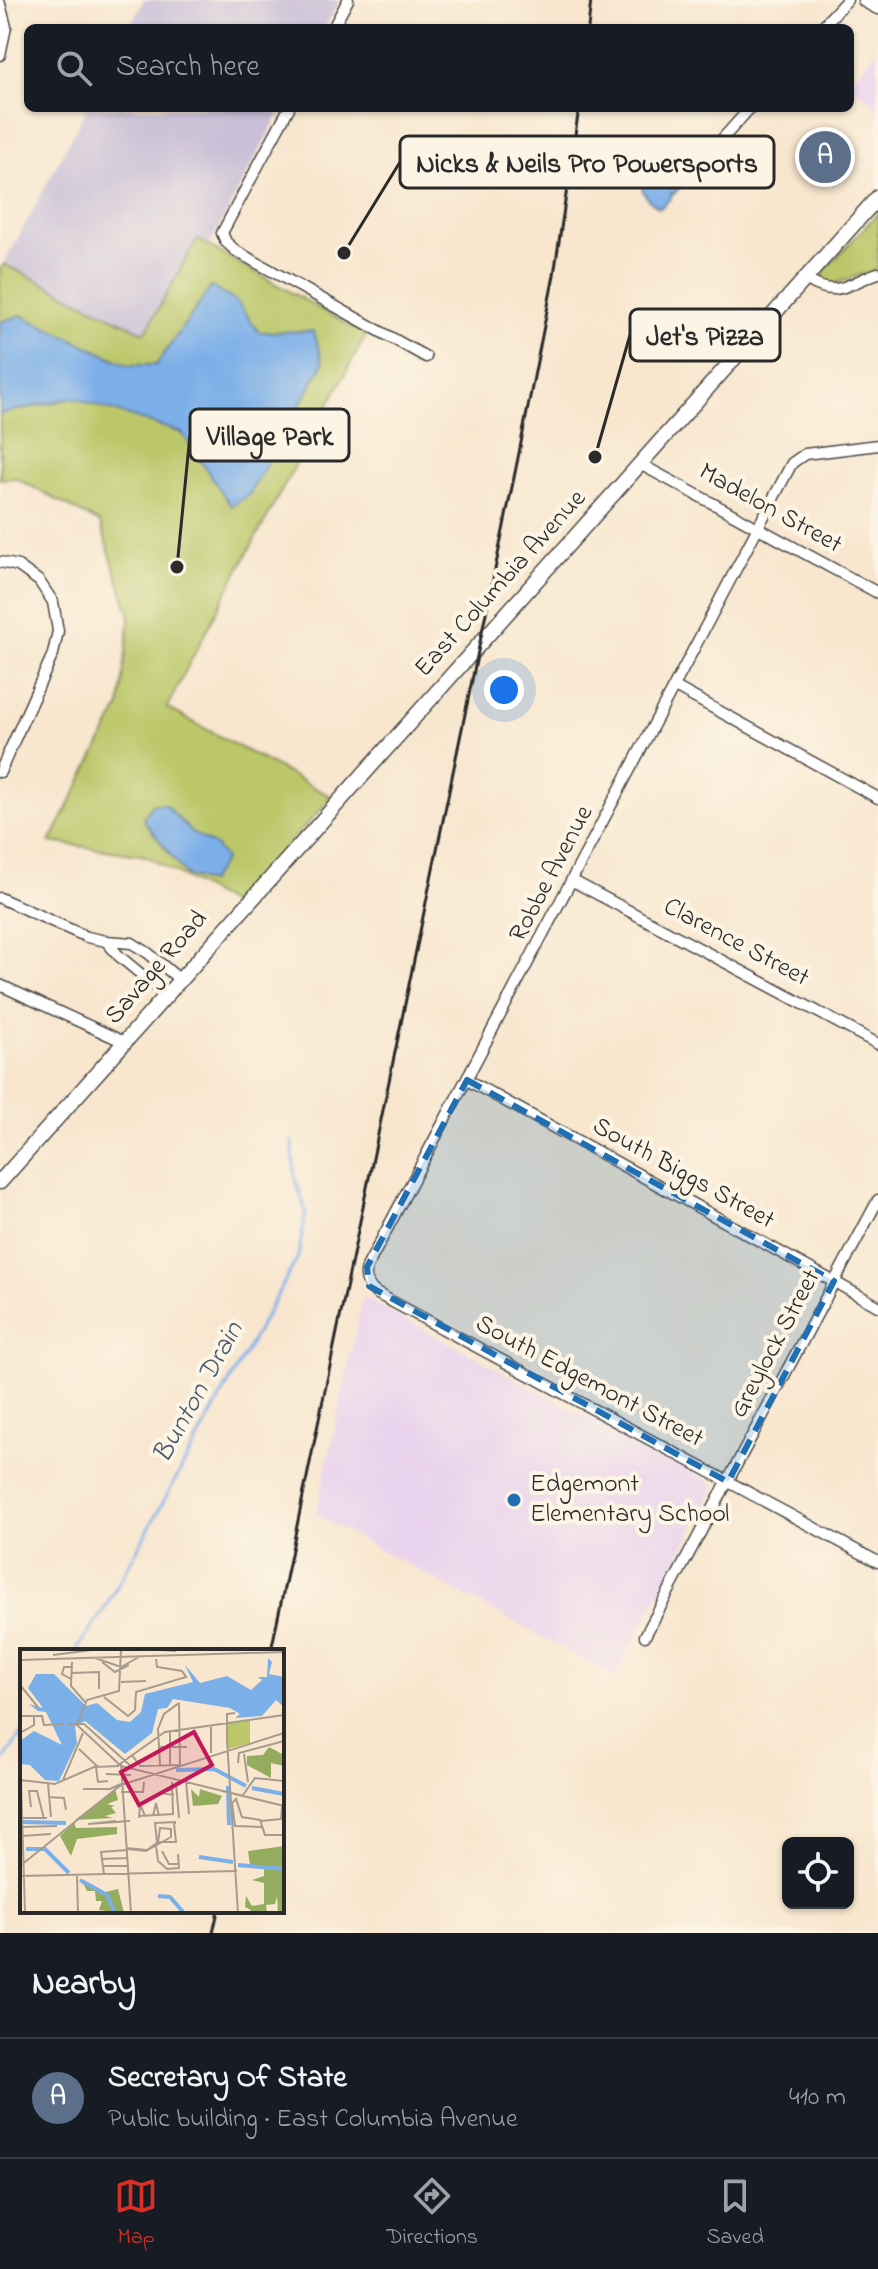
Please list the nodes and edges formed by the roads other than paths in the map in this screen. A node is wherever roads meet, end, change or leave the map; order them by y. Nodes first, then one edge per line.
1 (348, 0) edge
2 (847, 0) edge
3 (865, 0) edge
4 (0, 4) edge
5 (878, 7) edge
6 (335, 24) edge
7 (825, 24) edge
8 (0, 55) edge
9 (287, 112) edge
10 (746, 112) edge
11 (699, 165) dead end
12 (878, 197) edge
13 (878, 273) edge
14 (807, 280) junction
15 (426, 357) dead end
16 (878, 445) edge
17 (640, 464) junction
18 (759, 528) junction
19 (0, 562) edge
20 (878, 593) edge
21 (675, 687) junction
22 (0, 772) edge
23 (351, 787) joint
24 (878, 798) edge
25 (573, 881) junction
26 (0, 898) edge
27 (106, 941) junction
28 (179, 979) junction
29 (0, 985) edge
30 (166, 995) junction
31 (124, 1042) junction
32 (878, 1044) edge
33 (467, 1080) junction
34 (0, 1182) edge
35 (878, 1200) edge
36 (834, 1281) junction
37 (367, 1283) joint
38 (878, 1306) edge
39 (728, 1482) junction
40 (878, 1562) edge
41 (645, 1636) dead end

1 - 6 street
2 - 7 street
3 - 5 street
4 - 8 street
9 - 15 street
10 - 11 street
12 - 14 street, East Columbia Avenue
13 - 14 street
14 - 17 street, East Columbia Avenue
16 - 18 street, Robbe Avenue
17 - 18 street, Madelon Street
17 - 23 street, East Columbia Avenue
18 - 20 street, Madelon Street
18 - 21 street, Robbe Avenue
19 - 22 street
21 - 24 street
21 - 25 street, Robbe Avenue
23 - 28 street, Savage Road
25 - 32 street, Clarence Street
25 - 33 street, Robbe Avenue
26 - 27 street
27 - 28 street
27 - 30 street
28 - 30 street, Savage Road
29 - 31 street
30 - 31 street, Savage Road
31 - 34 street, Savage Road
33 - 36 street, South Biggs Street
33 - 37 street, Robbe Avenue
35 - 36 street, Greylock Street
36 - 38 street, South Biggs Street
36 - 39 street, Greylock Street
37 - 39 street, South Edgemont Street
39 - 40 street, South Edgemont Street
39 - 41 street, Greylock Street

